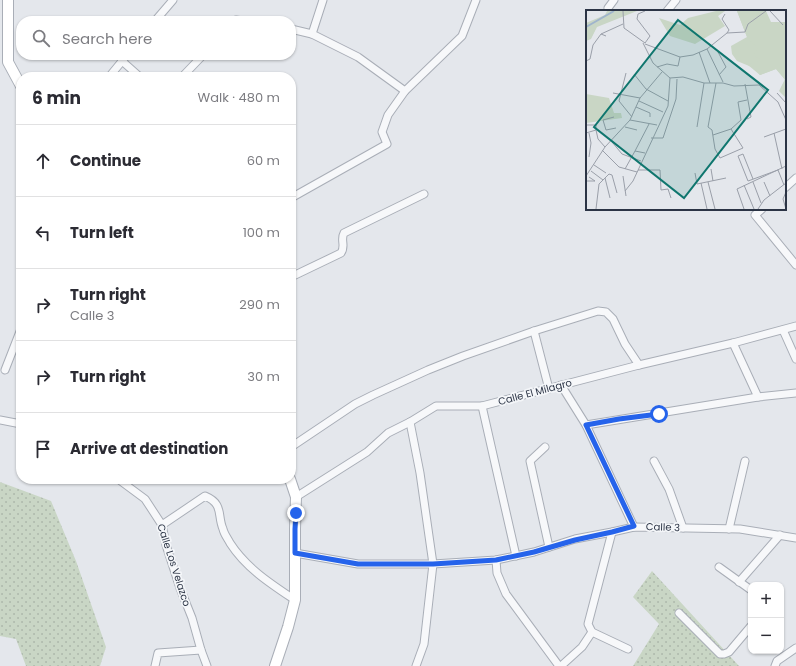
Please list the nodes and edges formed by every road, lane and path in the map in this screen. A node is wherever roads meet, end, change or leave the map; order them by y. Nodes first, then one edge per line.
1 (8, 0) edge
2 (173, 0) edge
3 (323, 0) edge
4 (476, 0) edge
5 (614, 0) edge
6 (676, 0) edge
7 (608, 8) dead end
8 (668, 10) edge
9 (159, 16) edge
10 (4, 29) edge
11 (296, 30) edge
12 (312, 34) junction
13 (198, 60) edge
14 (122, 61) joint
15 (113, 72) edge
16 (134, 72) edge
17 (187, 72) edge
18 (16, 77) edge
19 (405, 91) junction
20 (796, 178) edge
21 (786, 187) edge
22 (424, 194) dead end
23 (296, 195) edge
24 (761, 210) edge
25 (796, 265) edge
26 (296, 275) edge
27 (796, 326) edge
28 (783, 330) junction
29 (534, 331) junction
30 (16, 342) edge
31 (733, 343) junction
32 (796, 358) edge
33 (639, 365) junction
34 (5, 370) dead end
35 (561, 385) junction
36 (550, 389) junction
37 (796, 393) edge
38 (758, 397) junction
39 (482, 406) junction
40 (0, 420) edge
41 (410, 422) junction
42 (16, 423) edge
43 (586, 425) junction
44 (296, 444) edge
45 (545, 447) dead end
46 (745, 461) dead end
47 (654, 462) dead end
48 (125, 484) edge
49 (292, 484) edge
50 (296, 497) junction
51 (162, 525) junction
52 (634, 526) junction
53 (683, 528) junction
54 (729, 529) junction
55 (612, 532) junction
56 (780, 535) junction
57 (796, 538) edge
58 (549, 547) junction
59 (295, 553) junction
60 (516, 556) junction
61 (496, 560) junction
62 (433, 564) junction
63 (719, 567) dead end
64 (739, 582) junction
65 (748, 588) edge
66 (295, 600) junction
67 (679, 612) dead end
68 (748, 630) edge
69 (592, 632) junction
70 (796, 648) edge
71 (628, 649) dead end
72 (201, 650) junction
73 (155, 666) edge
74 (207, 666) edge
75 (275, 666) edge
76 (416, 666) edge
77 (560, 666) edge
78 (775, 666) edge

1 - 10 street
2 - 9 street
3 - 12 street
4 - 19 street
5 - 7 street
6 - 8 street
10 - 18 street
11 - 12 street
12 - 19 street
13 - 17 street
14 - 15 street
14 - 16 street
19 - 23 street
20 - 21 street
22 - 26 street
24 - 25 street
27 - 28 street, Calle El Milagro
28 - 31 street, Calle El Milagro
28 - 32 street
29 - 33 street
29 - 36 street
29 - 44 street
30 - 34 street
31 - 33 street, Calle El Milagro
31 - 38 street
33 - 35 street, Calle El Milagro
35 - 36 street, Calle El Milagro
35 - 43 street
36 - 39 street, Calle El Milagro
37 - 38 street
38 - 43 street
39 - 41 street, Calle El Milagro
39 - 60 street
40 - 42 street
41 - 50 street, Calle El Milagro
41 - 62 street
43 - 52 street
45 - 58 street
46 - 54 street
47 - 53 street
48 - 51 street, Calle Los Velazco
49 - 50 street
50 - 59 street
51 - 66 street
51 - 72 street, Calle Los Velazco
52 - 53 street, Calle 3
52 - 55 street, Calle 3
53 - 54 street, Calle 3
54 - 56 street, Calle 3
55 - 58 street, Calle 3
55 - 69 street
56 - 57 street, Calle 3
56 - 64 street
58 - 60 street, Calle 3
59 - 62 street, Calle 3
59 - 66 street
60 - 61 street, Calle 3
61 - 62 street, Calle 3
61 - 77 street
62 - 76 street
63 - 64 street
64 - 65 street
66 - 75 street
67 - 68 street
69 - 71 street
69 - 77 street
70 - 78 street
72 - 73 street
72 - 74 street, Calle Los Velazco

